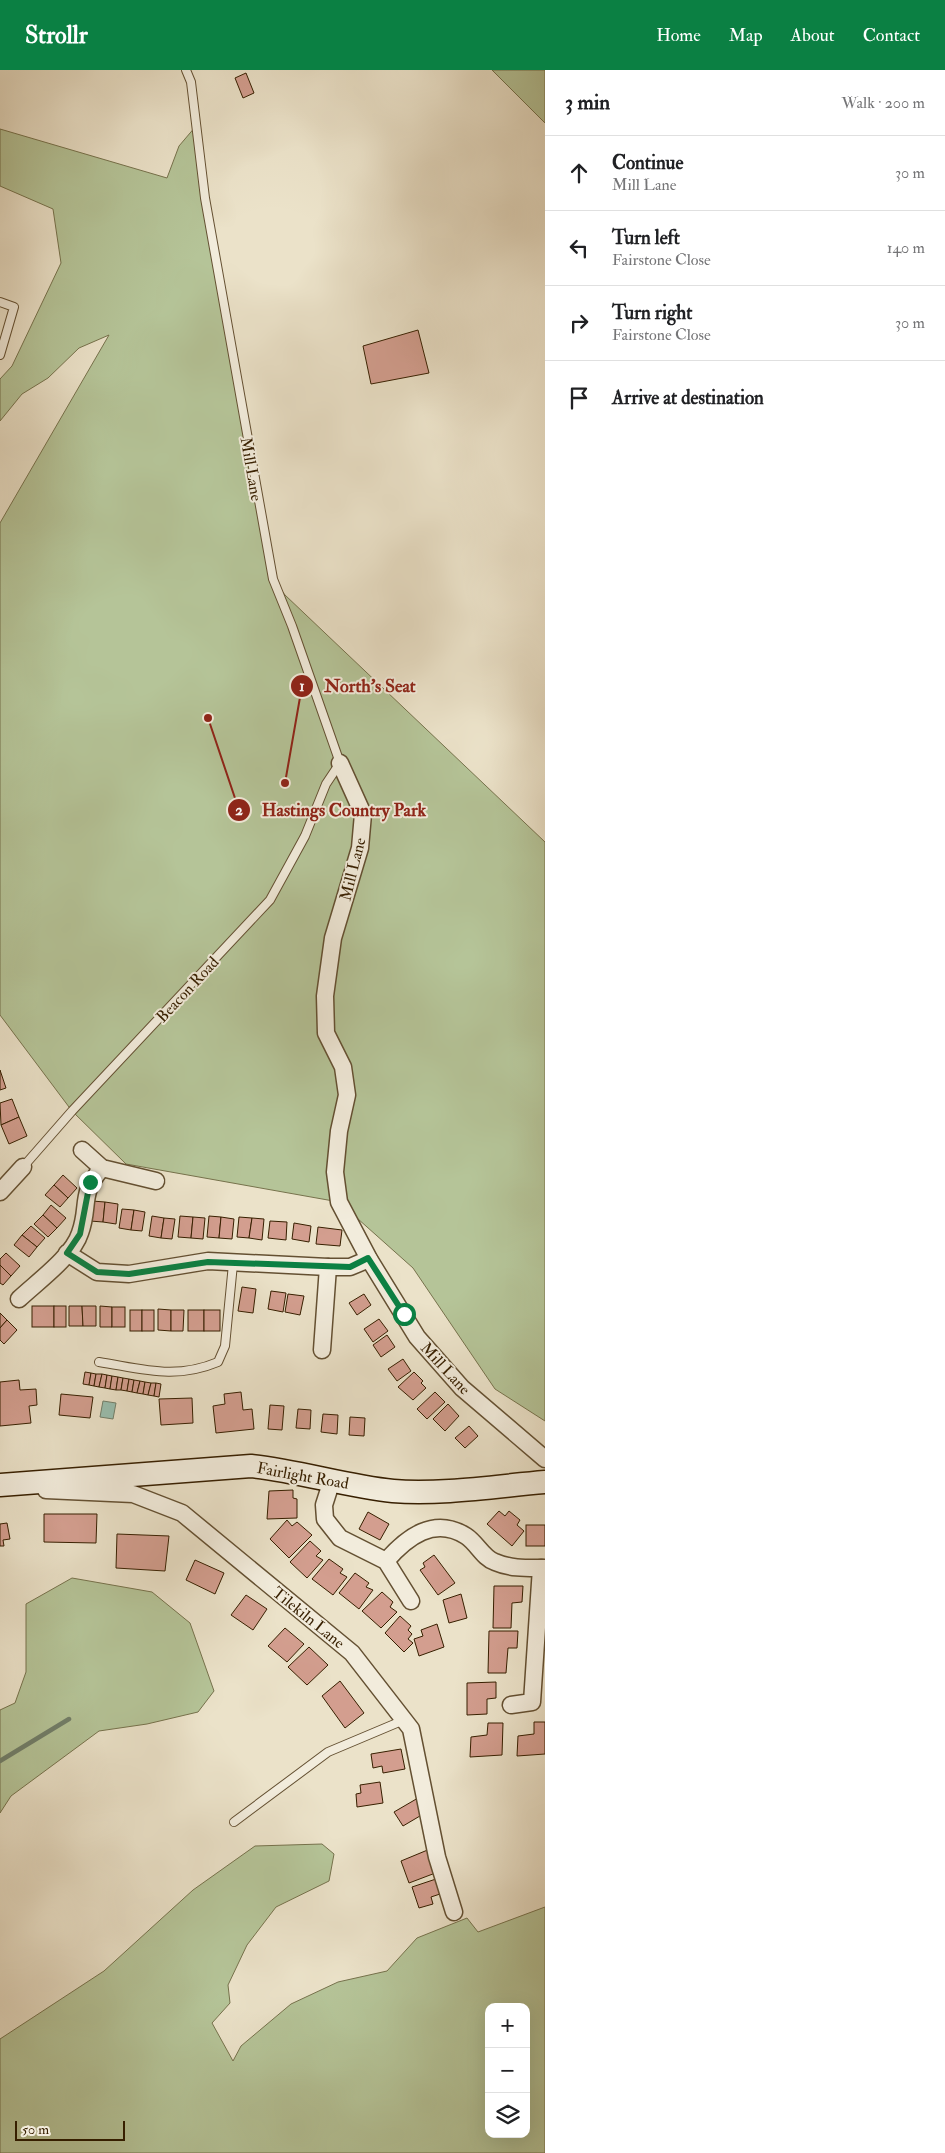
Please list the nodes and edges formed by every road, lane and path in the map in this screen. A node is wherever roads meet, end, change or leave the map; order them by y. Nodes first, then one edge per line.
1 (186, 70) edge
2 (0, 302) edge
3 (0, 355) edge
4 (340, 763) junction
5 (82, 1150) dead end
6 (23, 1167) joint
7 (102, 1168) junction
8 (156, 1181) dead end
9 (0, 1192) edge
10 (67, 1253) junction
11 (368, 1258) junction
12 (233, 1264) junction
13 (328, 1267) junction
14 (19, 1299) dead end
15 (322, 1350) dead end
16 (99, 1362) dead end
17 (545, 1460) edge
18 (332, 1480) junction
19 (545, 1482) edge
20 (5, 1485) edge
21 (386, 1561) junction
22 (543, 1568) edge
23 (411, 1601) dead end
24 (538, 1702) edge
25 (511, 1705) dead end
26 (404, 1720) junction
27 (234, 1822) dead end
28 (454, 1912) dead end

1 - 4 lane, Mill Lane
2 - 3 lane
4 - 6 lane, Beacon Road
4 - 11 street, Mill Lane
5 - 7 street
6 - 9 street, Beacon Road
7 - 8 street
7 - 10 street
10 - 12 street
10 - 14 street
11 - 13 street
11 - 17 street, Mill Lane
12 - 13 street
12 - 16 lane
13 - 15 street
18 - 19 street, Fairlight Road
18 - 20 street, Fairlight Road
18 - 21 street
20 - 26 street, Tilekiln Lane
21 - 22 street
21 - 23 street
22 - 24 street
24 - 25 street
26 - 27 lane
26 - 28 street, Tilekiln Lane

